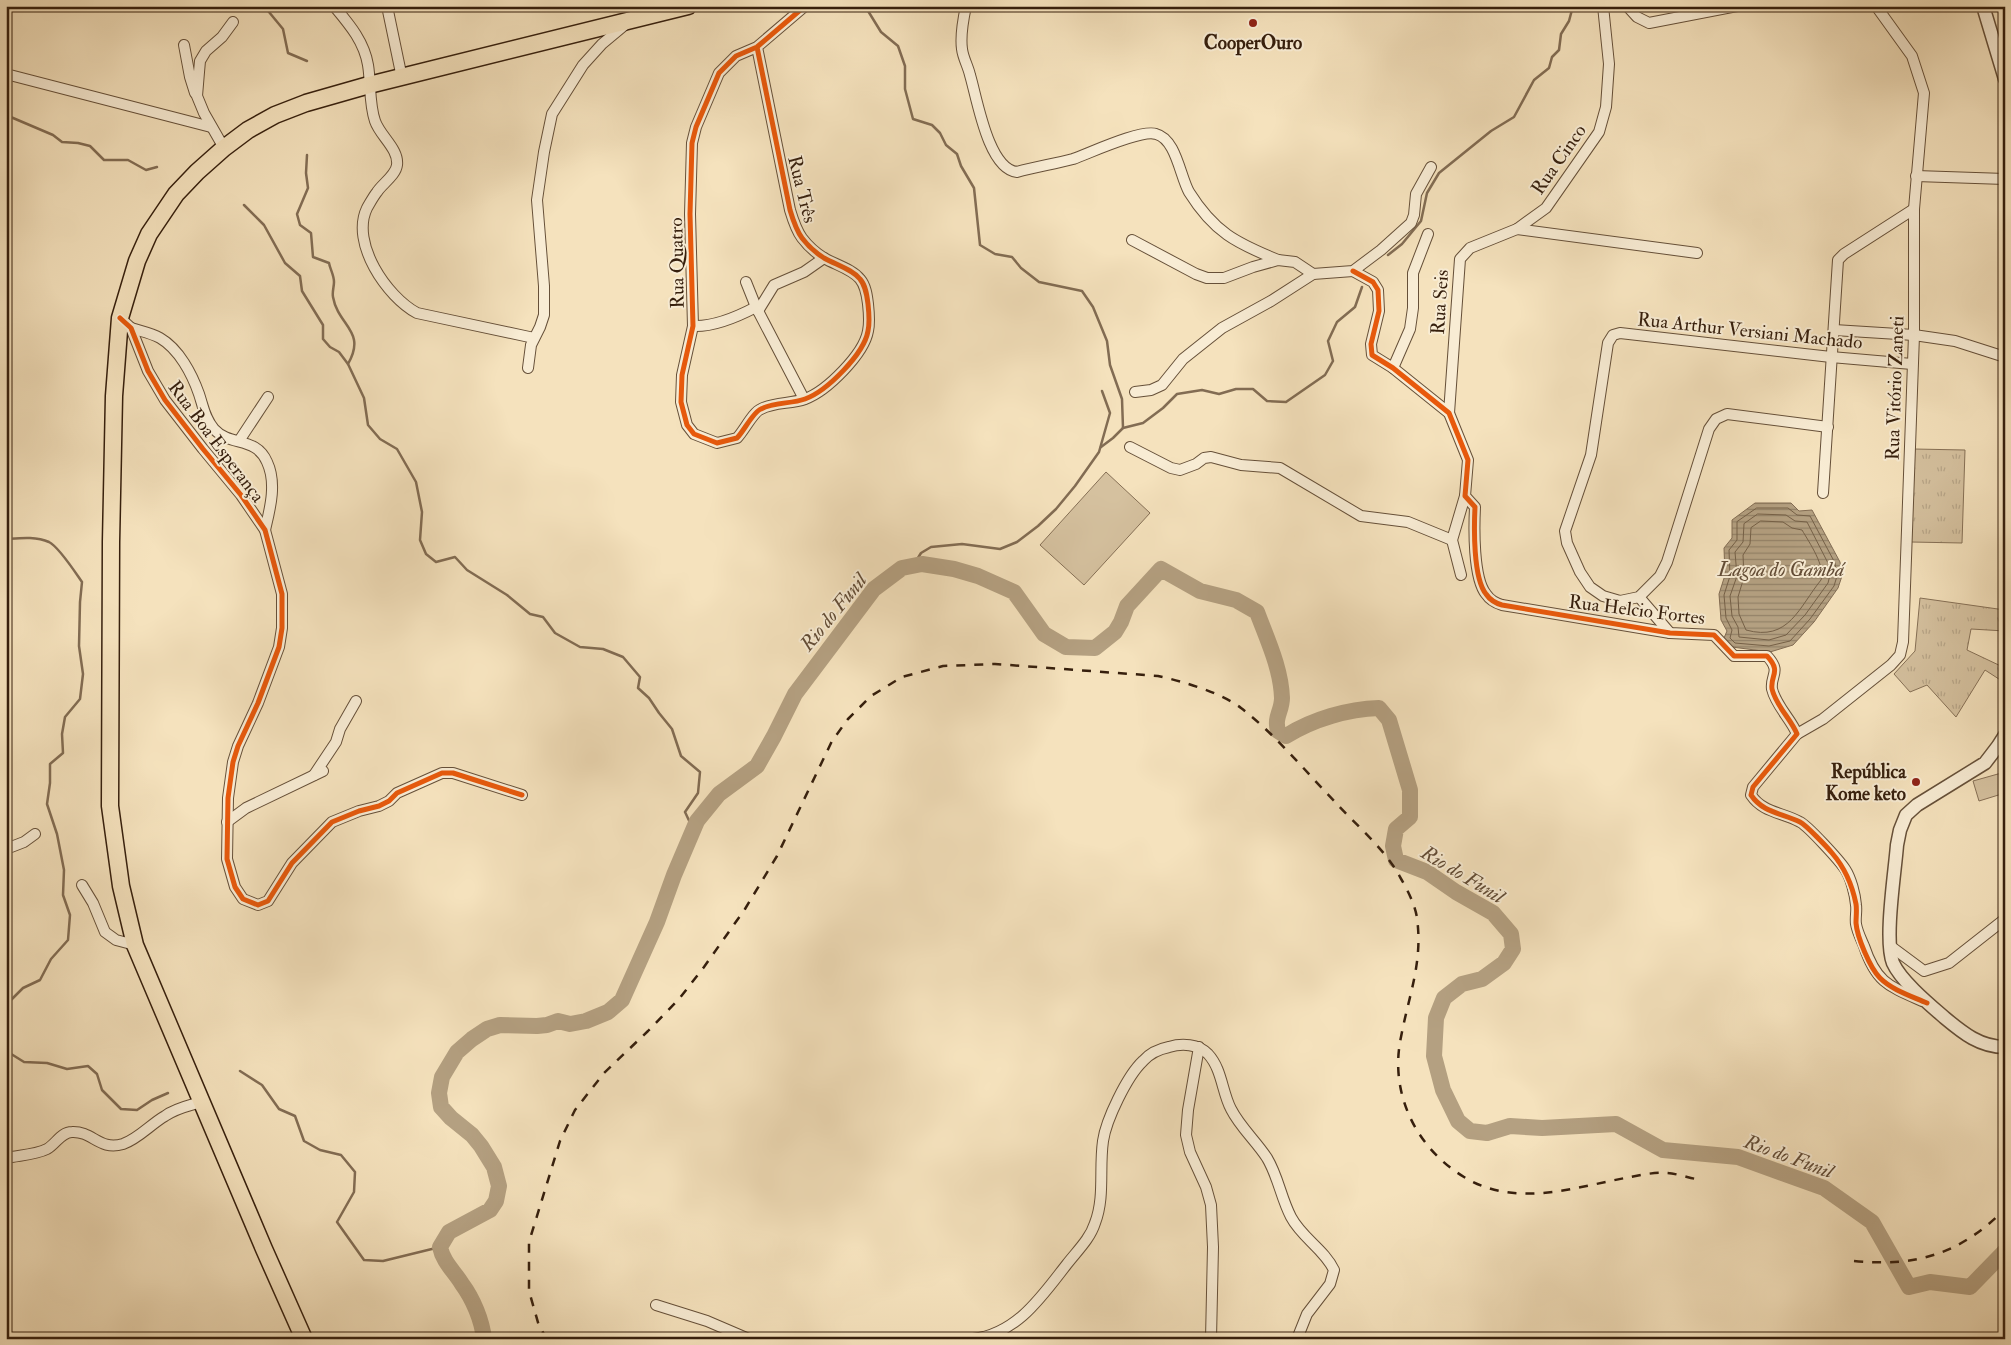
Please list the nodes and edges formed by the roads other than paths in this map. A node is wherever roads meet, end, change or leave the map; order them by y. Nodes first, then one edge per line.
1 (334, 6) edge
2 (388, 6) edge
3 (688, 6) edge
4 (805, 6) edge
5 (966, 6) edge
6 (1603, 6) edge
7 (1627, 6) edge
8 (1737, 6) edge
9 (1876, 6) edge
10 (1983, 6) edge
11 (631, 21) junction
12 (233, 22) dead end
13 (184, 45) dead end
14 (757, 47) junction
15 (6, 74) edge
16 (402, 78) junction
17 (2005, 79) edge
18 (369, 85) junction
19 (197, 96) junction
20 (211, 126) junction
21 (224, 148) junction
22 (1431, 166) dead end
23 (1916, 176) junction
24 (2005, 179) edge
25 (1914, 209) junction
26 (1517, 229) junction
27 (1428, 234) dead end
28 (1132, 240) dead end
29 (1697, 253) dead end
30 (824, 258) junction
31 (1278, 260) junction
32 (1353, 271) junction
33 (1313, 274) junction
34 (746, 282) dead end
35 (757, 309) junction
36 (125, 323) junction
37 (693, 326) junction
38 (1834, 330) junction
39 (1914, 335) junction
40 (534, 338) junction
41 (2005, 357) edge
42 (1831, 358) junction
43 (1912, 364) junction
44 (528, 368) dead end
45 (1393, 368) junction
46 (1135, 392) dead end
47 (268, 397) dead end
48 (804, 399) junction
49 (1449, 413) junction
50 (1828, 427) junction
51 (239, 441) junction
52 (1130, 447) dead end
53 (1823, 493) dead end
54 (1465, 496) junction
55 (264, 530) junction
56 (1452, 540) junction
57 (1461, 575) dead end
58 (1639, 597) junction
59 (1670, 633) junction
60 (356, 702) dead end
61 (1798, 734) junction
62 (2005, 734) edge
63 (522, 795) dead end
64 (227, 822) junction
65 (35, 834) dead end
66 (6, 849) edge
67 (82, 885) dead end
68 (2005, 919) edge
69 (135, 945) junction
70 (1889, 945) junction
71 (1927, 1003) junction
72 (1199, 1047) junction
73 (2005, 1048) edge
74 (201, 1102) junction
75 (6, 1158) edge
76 (656, 1305) dead end
77 (304, 1339) edge
78 (749, 1339) edge
79 (973, 1339) edge
80 (1211, 1339) edge
81 (1297, 1339) edge

1 - 18 street
2 - 16 street
3 - 11 main road
4 - 14 street, Rua Quatro
5 - 31 street
6 - 26 street, Rua Cinco
7 - 8 street
9 - 23 street, Rua Vitório Zaneti
10 - 17 street
11 - 16 main road
11 - 40 street
12 - 19 street
13 - 19 street
14 - 30 street, Rua Três
14 - 37 street, Rua Quatro
15 - 20 street
16 - 18 main road
18 - 21 main road
18 - 40 street
19 - 20 street
20 - 21 street
21 - 36 main road
22 - 32 street
23 - 24 street
23 - 25 street, Rua Vitório Zaneti
25 - 38 street
25 - 39 street, Rua Vitório Zaneti
26 - 29 street
26 - 49 street, Rua Seis
27 - 45 street
28 - 31 street
30 - 35 street
30 - 48 street, Rua Três
31 - 33 street
32 - 33 street
32 - 45 street, Rua Helcio Fortes
33 - 46 street
34 - 35 street
35 - 37 street
35 - 48 street
36 - 51 street
36 - 55 street, Rua Boa Esperança
36 - 69 main road
37 - 48 street, Rua Quatro
38 - 39 street
38 - 42 street
39 - 41 street
39 - 43 street, Rua Vitório Zaneti
40 - 44 street
42 - 43 street, Rua Arthur Versiani Machado
42 - 50 street
42 - 58 street, Rua Arthur Versiani Machado
43 - 61 street, Rua Vitório Zaneti
45 - 49 street, Rua Helcio Fortes
47 - 51 street
49 - 54 street, Rua Helcio Fortes
50 - 53 street
50 - 58 street
51 - 55 street
52 - 56 street
54 - 56 street
54 - 59 street, Rua Helcio Fortes
55 - 64 street, Rua Boa Esperança
56 - 57 street
58 - 59 street
59 - 61 street, Rua Helcio Fortes
60 - 64 street
61 - 71 street
62 - 70 street
63 - 64 street, Rua Boa Esperança
65 - 66 street
67 - 69 street
68 - 70 street
69 - 74 main road
70 - 71 street
71 - 73 street
72 - 79 street
72 - 80 street
72 - 81 street
74 - 75 street
74 - 77 main road
76 - 78 street

